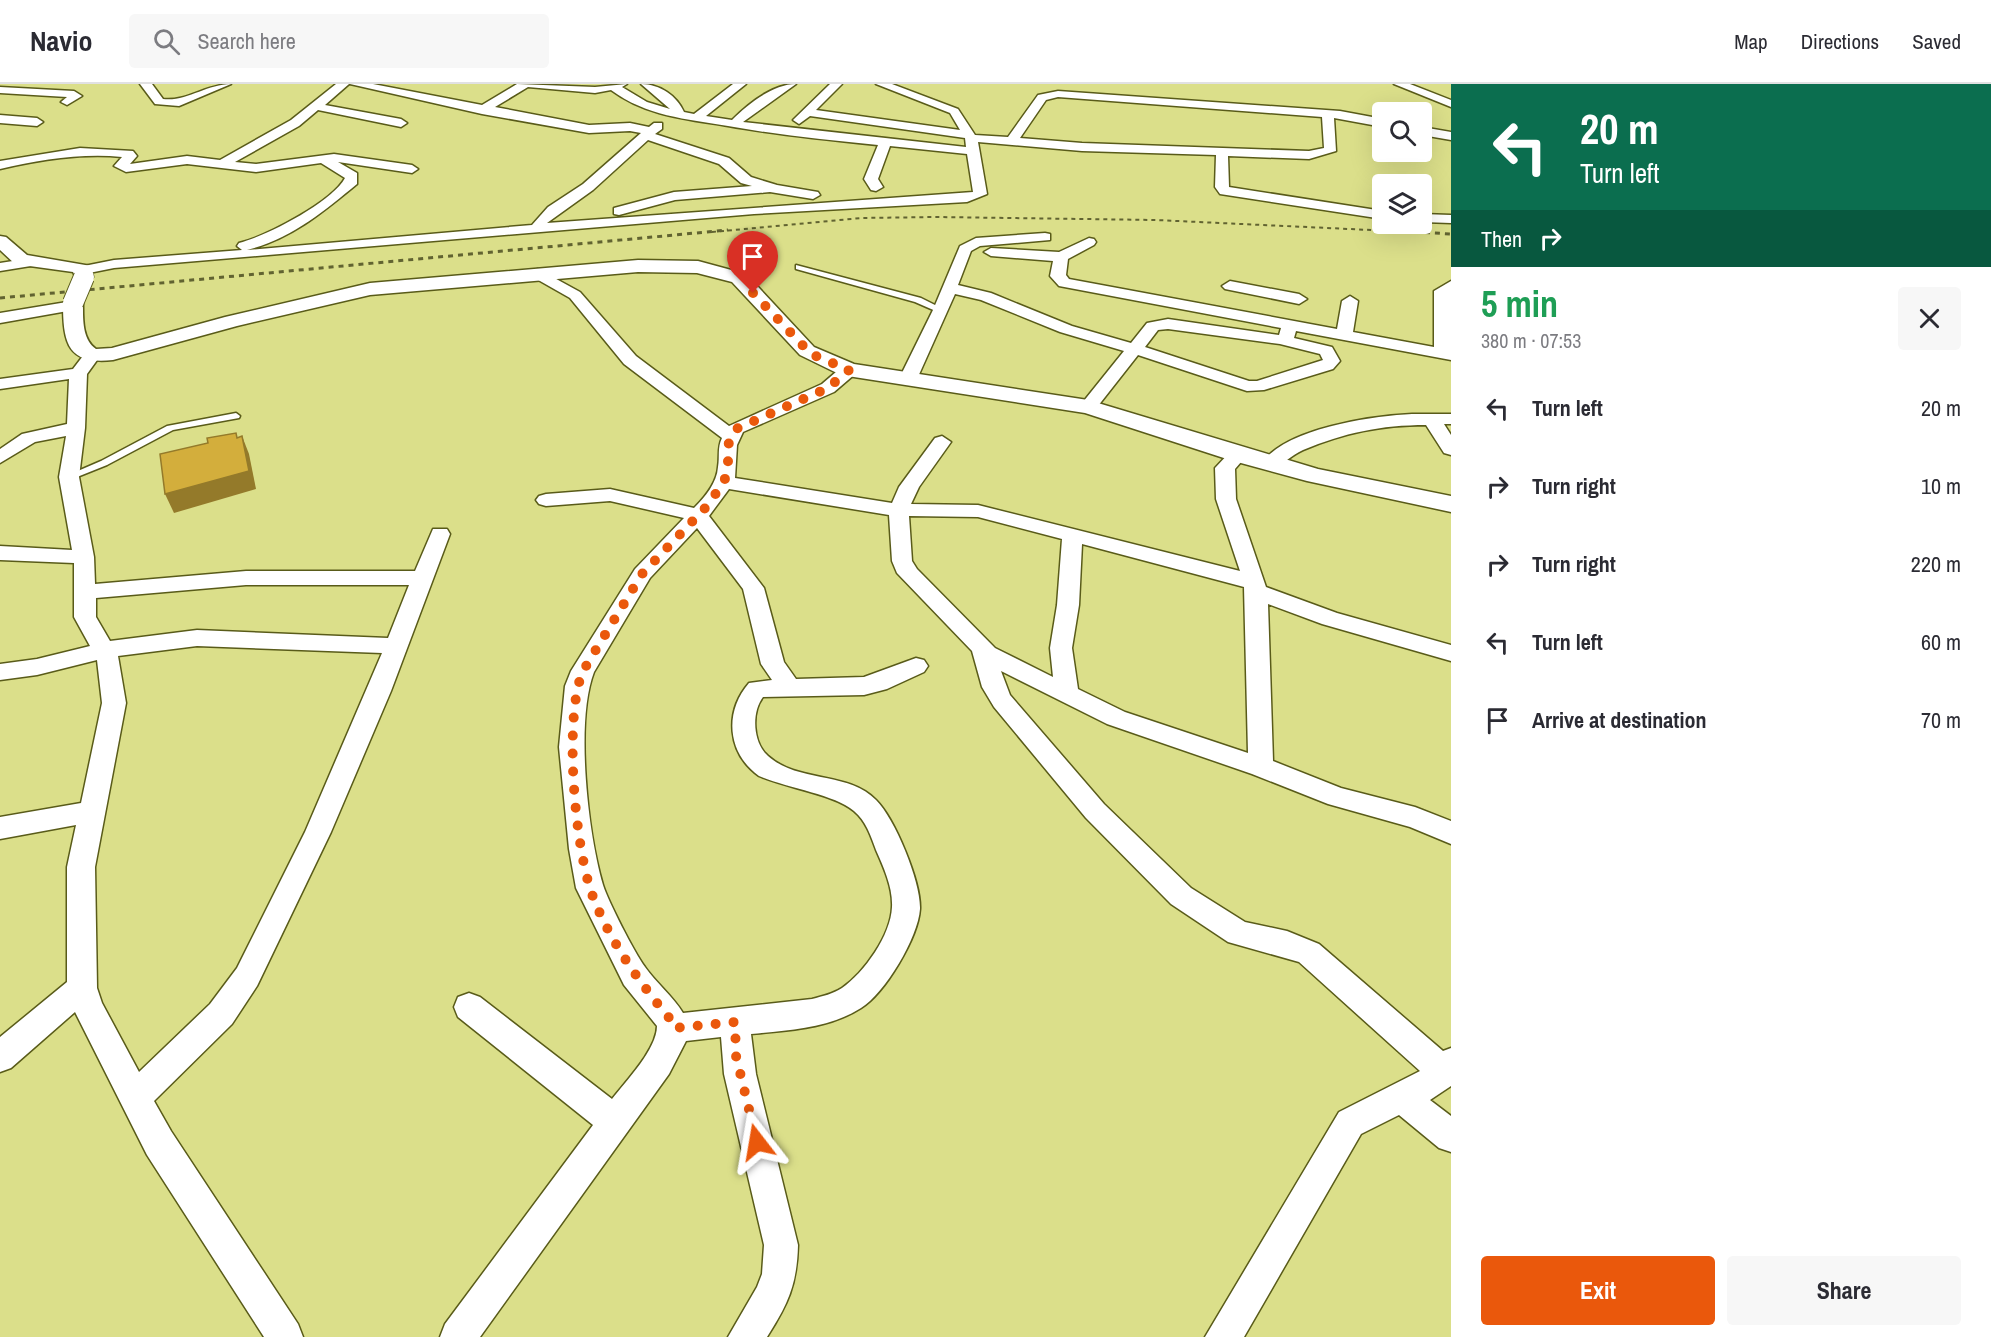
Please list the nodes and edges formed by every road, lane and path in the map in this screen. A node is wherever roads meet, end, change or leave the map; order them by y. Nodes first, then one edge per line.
1 (146, 84) edge
2 (225, 84) edge
3 (344, 84) edge
4 (356, 84) edge
5 (527, 84) edge
6 (647, 84) edge
7 (740, 84) edge
8 (790, 84) edge
9 (836, 84) edge
10 (882, 84) edge
11 (1090, 84) edge
12 (1400, 84) edge
13 (617, 85) edge
14 (0, 90) edge
15 (1081, 96) junction
16 (67, 102) dead end
17 (1451, 104) edge
18 (314, 106) junction
19 (482, 110) junction
20 (806, 112) junction
21 (678, 114) junction
22 (917, 114) junction
23 (1328, 114) junction
24 (696, 118) junction
25 (0, 119) edge
26 (1372, 121) edge
27 (37, 122) dead end
28 (401, 123) dead end
29 (734, 124) junction
30 (786, 132) junction
31 (648, 133) junction
32 (1432, 133) edge
33 (1451, 136) edge
34 (971, 141) junction
35 (1012, 141) junction
36 (885, 144) junction
37 (1222, 152) junction
38 (323, 159) junction
39 (0, 165) edge
40 (222, 165) junction
41 (412, 169) dead end
42 (935, 185) dead end
43 (980, 185) junction
44 (775, 189) junction
45 (1372, 214) edge
46 (1432, 218) edge
47 (1451, 219) edge
48 (537, 226) junction
49 (1045, 237) dead end
50 (0, 241) edge
51 (1089, 242) dead end
52 (965, 249) junction
53 (1061, 257) junction
54 (32, 262) junction
55 (1237, 266) dead end
56 (0, 267) edge
57 (799, 267) dead end
58 (81, 271) junction
59 (538, 274) junction
60 (1230, 286) junction
61 (1451, 286) edge
62 (949, 288) junction
63 (1299, 299) dead end
64 (1350, 301) dead end
65 (73, 305) junction
66 (940, 310) junction
67 (1221, 310) junction
68 (28, 314) junction
69 (0, 318) edge
70 (1448, 318) edge
71 (0, 324) edge
72 (1214, 329) junction
73 (1287, 332) junction
74 (1344, 337) junction
75 (1135, 351) junction
76 (1446, 354) edge
77 (85, 365) junction
78 (849, 370) junction
79 (908, 379) junction
80 (0, 384) edge
81 (1088, 407) junction
82 (236, 416) dead end
83 (1431, 419) junction
84 (1451, 419) edge
85 (76, 428) junction
86 (731, 436) junction
87 (942, 442) dead end
88 (1451, 449) edge
89 (1238, 455) junction
90 (0, 457) edge
91 (1271, 463) junction
92 (69, 477) junction
93 (724, 482) junction
94 (546, 500) dead end
95 (1451, 504) edge
96 (899, 510) junction
97 (698, 515) junction
98 (440, 534) dead end
99 (1072, 535) junction
100 (0, 553) edge
101 (84, 557) junction
102 (424, 578) junction
103 (1256, 587) junction
104 (83, 592) junction
105 (1451, 637) edge
106 (1417, 642) junction
107 (397, 646) junction
108 (104, 650) junction
109 (1451, 653) edge
110 (986, 654) junction
111 (916, 666) dead end
112 (0, 672) edge
113 (789, 687) junction
114 (1068, 695) junction
115 (1261, 767) junction
116 (92, 812) junction
117 (0, 828) edge
118 (1451, 833) edge
119 (82, 988) junction
120 (469, 1007) dead end
121 (735, 1022) junction
122 (674, 1028) junction
123 (0, 1058) edge
124 (1448, 1068) edge
125 (1401, 1097) junction
126 (135, 1098) junction
127 (614, 1121) junction
128 (1451, 1137) edge
129 (285, 1337) edge
130 (458, 1337) edge
131 (746, 1337) edge
132 (1223, 1337) edge

1 - 2 street
3 - 18 street
4 - 19 street
5 - 13 street
5 - 19 street
6 - 21 street
7 - 24 street
8 - 29 street
9 - 20 street
10 - 22 street
11 - 15 street
12 - 17 street
13 - 21 street
14 - 16 street
15 - 23 street
15 - 35 street
18 - 28 street
18 - 40 street
19 - 31 street
20 - 22 street
20 - 30 street
21 - 24 street
21 - 31 street
22 - 34 street
22 - 34 street
23 - 26 street
23 - 37 street
24 - 29 street
25 - 27 street
29 - 30 street
30 - 36 street
31 - 44 street
31 - 48 street
32 - 33 street
34 - 35 street
34 - 36 street
34 - 43 street
35 - 37 street
36 - 44 street
37 - 45 street
38 - 40 street
38 - 41 street
38 - 58 street
39 - 40 street
42 - 43 street
43 - 48 street
44 - 48 street
46 - 47 street
48 - 58 street
49 - 52 street
50 - 54 street
51 - 53 street
52 - 53 street
52 - 62 street
53 - 67 street
54 - 56 street
54 - 58 street
55 - 60 street
57 - 66 lane
58 - 65 street, bridge
59 - 77 street
59 - 78 street
59 - 86 street
60 - 63 street
60 - 67 street
61 - 70 street
62 - 66 street
62 - 75 street
64 - 74 street
65 - 68 street
65 - 77 street
66 - 79 street
67 - 72 street
67 - 73 street
68 - 69 street
68 - 71 street
70 - 76 street
72 - 73 street
72 - 75 street
73 - 74 street
73 - 75 street
74 - 76 street
75 - 81 street
77 - 80 street
77 - 85 street
78 - 79 street
78 - 86 street
79 - 81 street
81 - 89 street
82 - 92 lane
83 - 84 street
83 - 88 street
83 - 91 street
85 - 90 street
85 - 92 street
86 - 93 street
87 - 96 street
89 - 91 street
89 - 103 street
91 - 95 street
92 - 101 street
93 - 96 street
93 - 97 street
94 - 97 street
96 - 99 street
96 - 110 street
97 - 113 street
97 - 122 street
98 - 102 street
99 - 103 street
99 - 114 street
100 - 101 street
101 - 104 street
102 - 104 street
102 - 107 street
103 - 106 street
103 - 115 street
104 - 108 street
105 - 106 street
106 - 109 street
107 - 108 street
107 - 126 street
108 - 112 street
108 - 116 street
110 - 114 street
110 - 124 street
111 - 113 street
113 - 121 street
114 - 115 street
115 - 118 street
116 - 117 street
116 - 119 street
119 - 123 street
119 - 126 street
120 - 127 street
121 - 122 street
121 - 131 street
122 - 127 street
124 - 125 street
125 - 128 street
125 - 132 street
126 - 129 street
127 - 130 street

